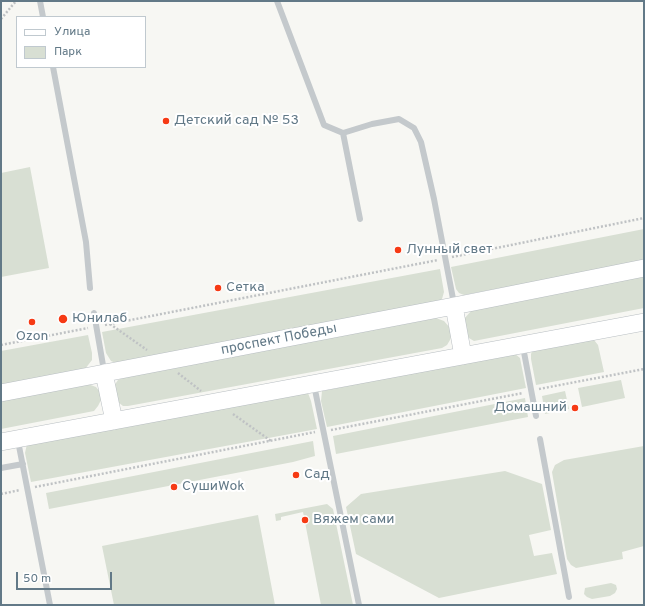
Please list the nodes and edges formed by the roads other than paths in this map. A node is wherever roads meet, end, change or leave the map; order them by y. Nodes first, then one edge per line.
1 (40, 1) edge
2 (277, 1) edge
3 (43, 16) edge
4 (53, 68) edge
5 (343, 133) junction
6 (360, 219) dead end
7 (644, 268) edge
8 (90, 288) dead end
9 (454, 306) junction
10 (94, 313) dead end
11 (644, 322) edge
12 (522, 344) junction
13 (463, 356) junction
14 (104, 373) junction
15 (314, 384) junction
16 (1, 393) edge
17 (536, 416) dead end
18 (114, 421) junction
19 (18, 439) junction
20 (540, 439) dead end
21 (1, 442) edge
22 (23, 464) junction
23 (1, 468) edge
24 (569, 597) dead end
25 (50, 605) edge
26 (359, 605) edge

1 - 3 lane
2 - 5 lane
4 - 8 lane
5 - 6 lane
5 - 9 lane
7 - 9 main road, проспект Победы
9 - 13 main road
9 - 14 main road, проспект Победы
10 - 14 lane
11 - 12 main road
12 - 13 main road
12 - 17 lane
13 - 15 main road
14 - 16 main road, проспект Победы
14 - 18 main road
15 - 18 main road
15 - 26 lane
18 - 19 main road
19 - 21 main road
19 - 22 lane
20 - 24 lane
22 - 23 lane
22 - 25 lane

